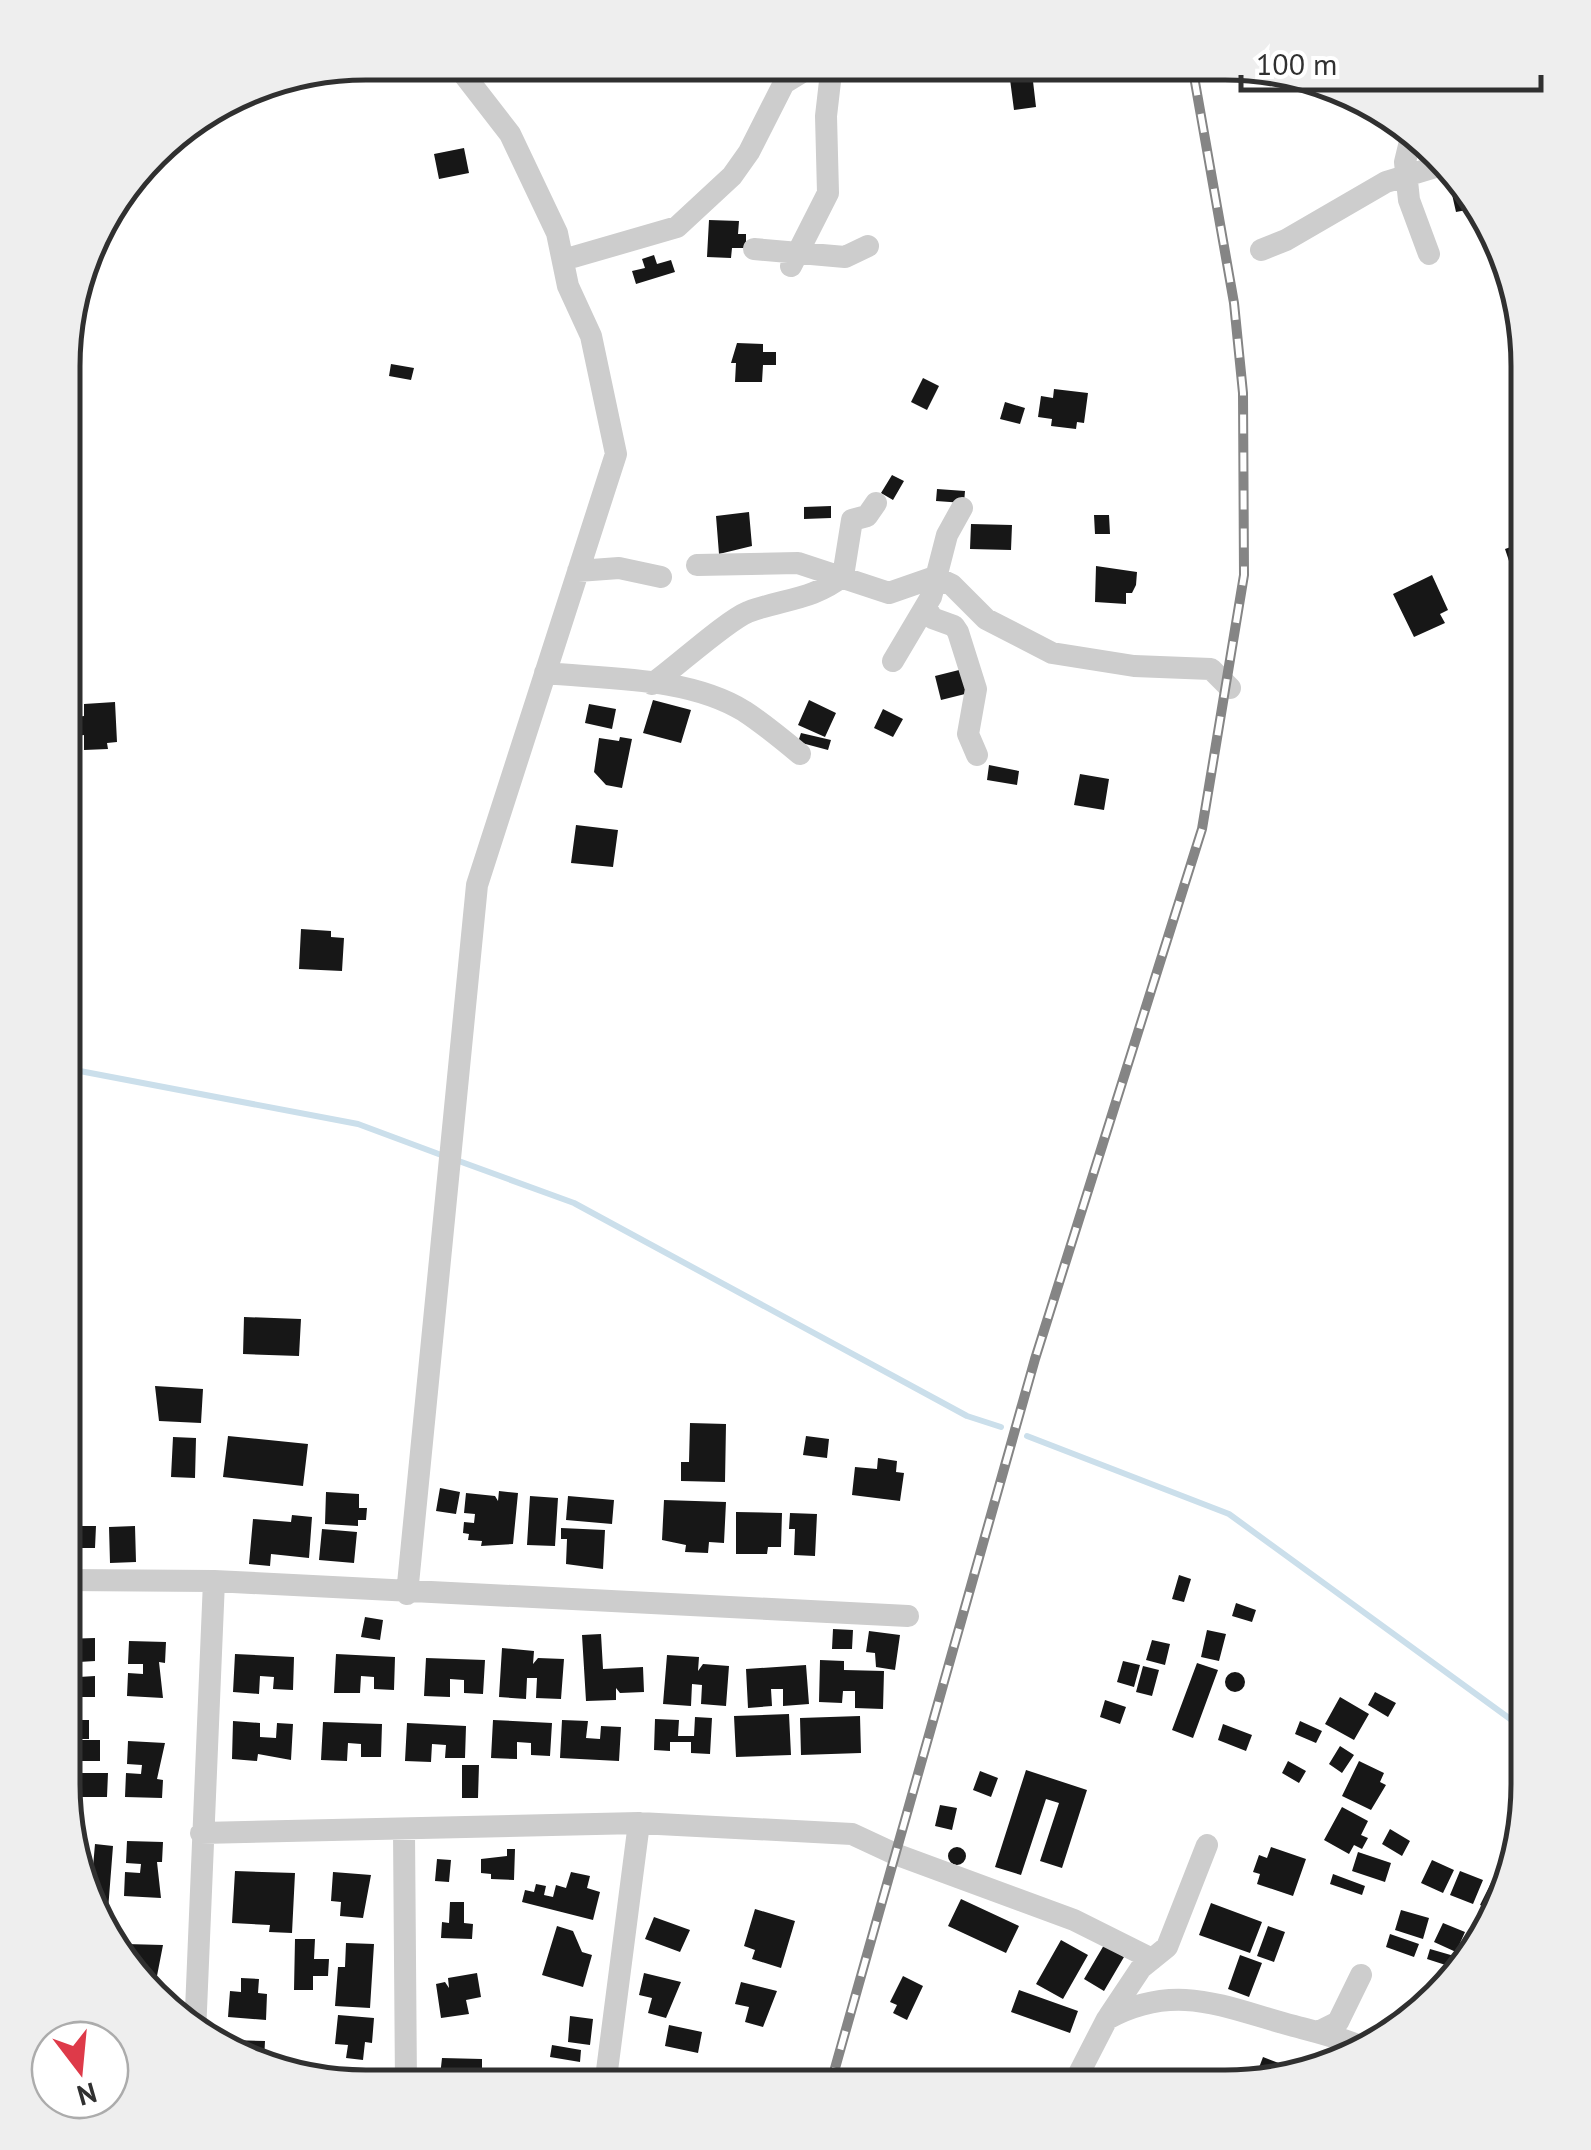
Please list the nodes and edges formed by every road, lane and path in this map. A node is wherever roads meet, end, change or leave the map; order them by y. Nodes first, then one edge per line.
1 (787, 80) edge
2 (830, 80) edge
3 (469, 81) edge
4 (1409, 147) edge
5 (1431, 168) edge
6 (1408, 176) junction
7 (868, 246) dead end
8 (754, 249) dead end
9 (1261, 250) dead end
10 (1429, 254) dead end
11 (795, 258) junction
12 (563, 260) junction
13 (876, 503) dead end
14 (962, 508) dead end
15 (697, 565) dead end
16 (578, 571) junction
17 (843, 576) junction
18 (660, 577) dead end
19 (935, 577) junction
20 (926, 607) junction
21 (893, 661) dead end
22 (546, 674) junction
23 (652, 684) junction
24 (1230, 688) dead end
25 (800, 754) dead end
26 (977, 755) dead end
27 (80, 1580) edge
28 (214, 1582) junction
29 (407, 1594) junction
30 (908, 1616) dead end
31 (638, 1823) junction
32 (404, 1832) junction
33 (201, 1833) junction
34 (1207, 1844) dead end
35 (1152, 1959) junction
36 (1362, 1976) dead end
37 (196, 2013) edge
38 (1107, 2019) junction
39 (1320, 2031) junction
40 (1348, 2041) edge
41 (406, 2070) edge
42 (607, 2070) edge
43 (1081, 2070) edge

1 - 12 street
2 - 11 street
3 - 12 street
4 - 6 street
5 - 6 street
6 - 9 street
6 - 10 street
7 - 11 street
8 - 11 street
12 - 16 street
13 - 17 street
14 - 19 street
15 - 17 street
16 - 18 street
16 - 22 street
17 - 19 street
17 - 23 street
19 - 20 street
19 - 24 street
20 - 21 street
20 - 26 street
22 - 23 street
22 - 29 street
23 - 25 street
27 - 28 street
28 - 29 street
28 - 33 street
29 - 30 street
31 - 32 street
31 - 35 street
31 - 42 street
32 - 33 street
32 - 41 street
33 - 37 street
34 - 35 street
35 - 38 street
36 - 39 street
38 - 39 street
38 - 43 street
39 - 40 street

